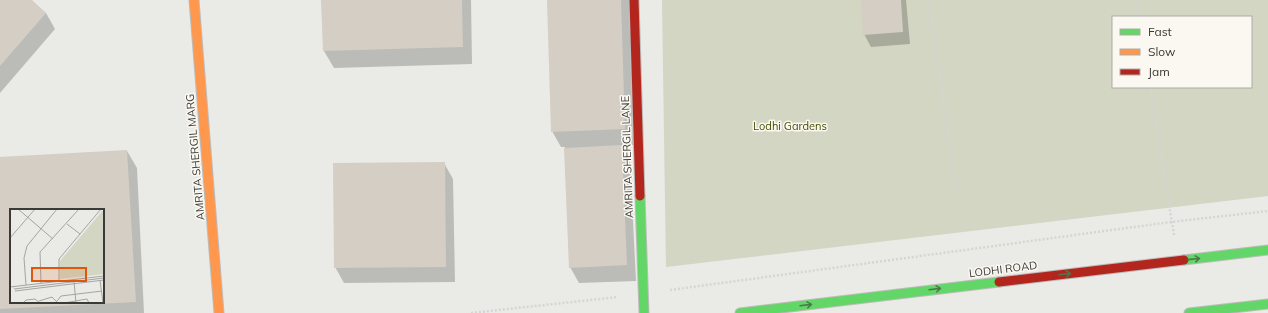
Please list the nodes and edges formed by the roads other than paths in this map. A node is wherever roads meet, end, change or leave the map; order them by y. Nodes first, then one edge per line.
1 (194, 0) edge
2 (634, 0) edge
3 (1268, 250) edge
4 (1268, 304) edge
5 (219, 313) edge
6 (644, 313) edge
7 (740, 313) edge
8 (1189, 313) edge

1 - 5 street, AMRITA SHERGIL MARG
2 - 6 street, AMRITA SHERGIL LANE
7 -> 3 street, LODHI ROAD
4 - 8 street

